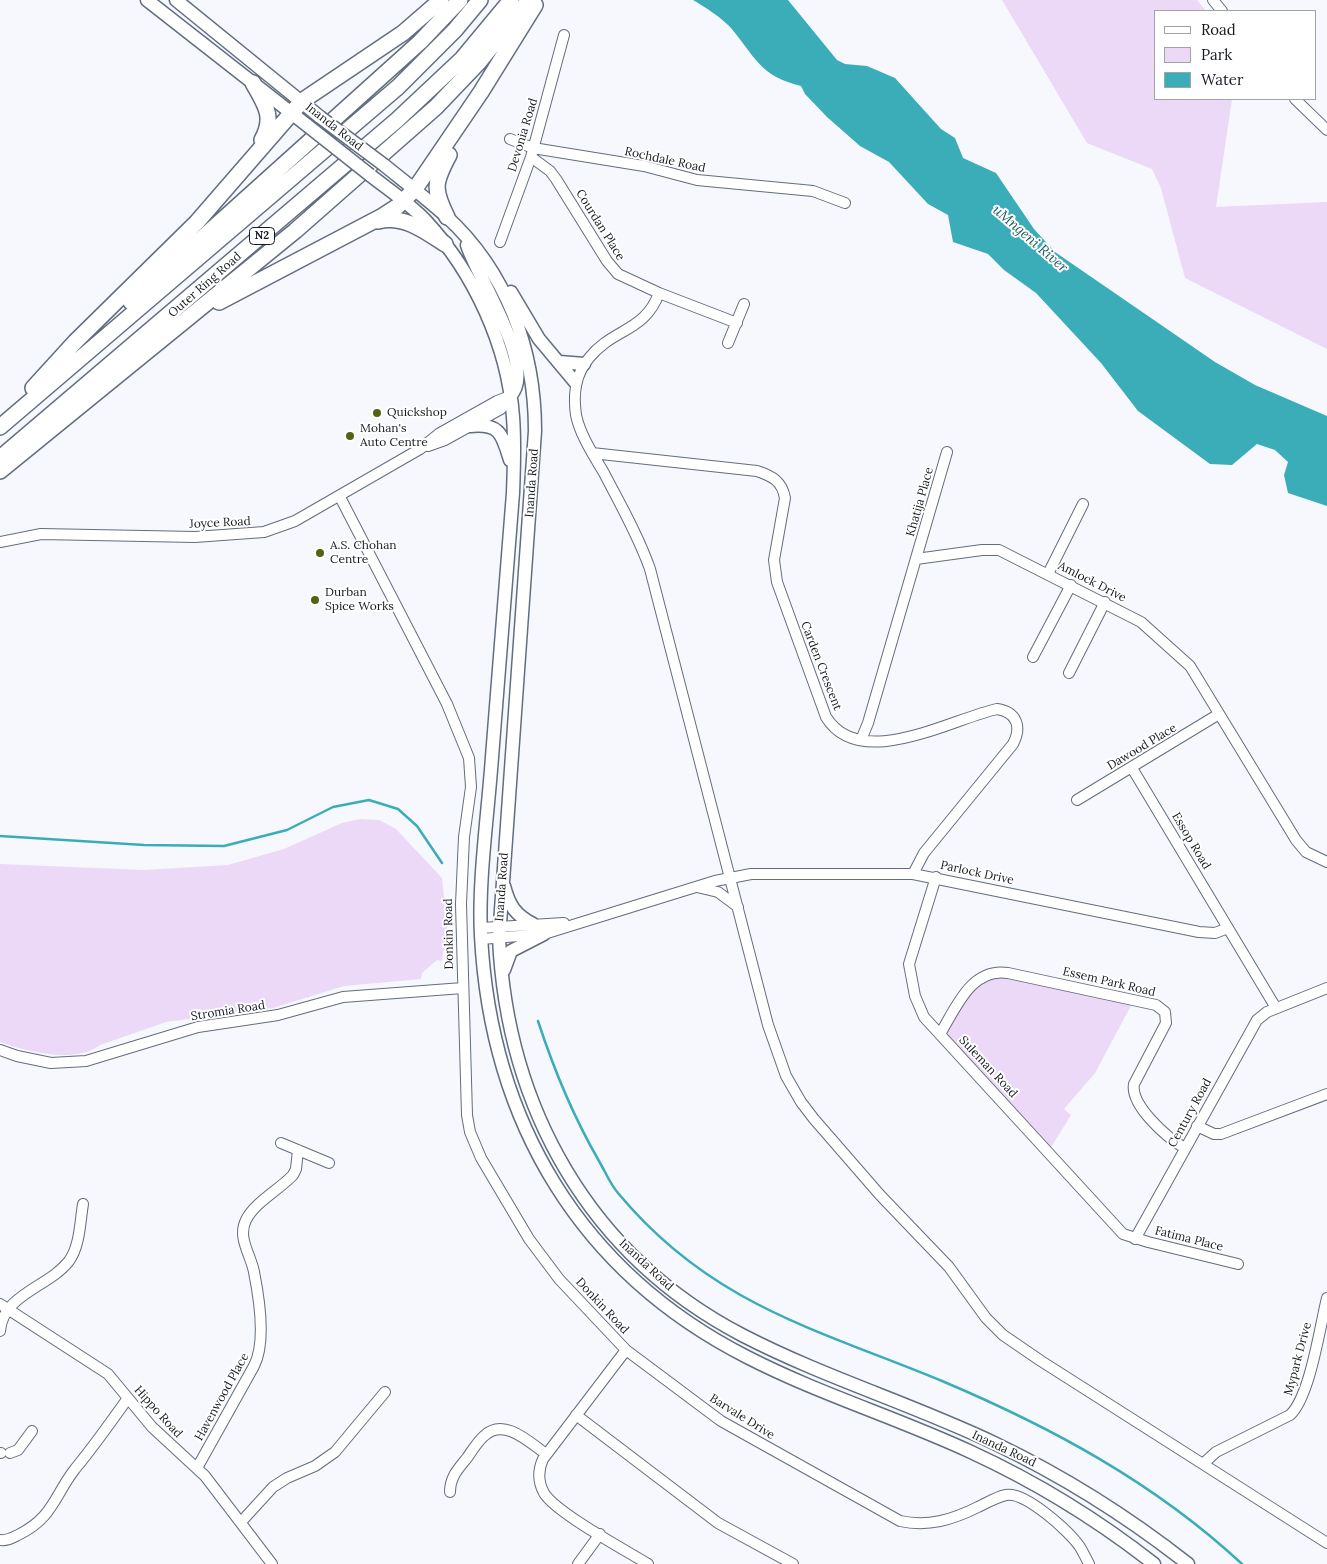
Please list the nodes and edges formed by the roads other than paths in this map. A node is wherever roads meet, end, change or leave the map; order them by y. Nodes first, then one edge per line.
1 (147, 0) edge
2 (176, 0) edge
3 (441, 0) edge
4 (460, 0) edge
5 (480, 0) edge
6 (511, 0) edge
7 (529, 0) edge
8 (538, 0) edge
9 (1213, 0) edge
10 (1221, 10) edge
11 (564, 35) dead end
12 (253, 83) joint
13 (482, 92) junction
14 (1296, 100) edge
15 (302, 101) junction
16 (269, 104) junction
17 (291, 112) junction
18 (1327, 130) edge
19 (510, 139) dead end
20 (532, 153) junction
21 (251, 159) junction
22 (414, 189) junction
23 (404, 201) junction
24 (845, 202) dead end
25 (447, 217) junction
26 (368, 224) junction
27 (464, 235) junction
28 (500, 242) dead end
29 (445, 244) junction
30 (659, 293) junction
31 (744, 304) dead end
32 (183, 323) junction
33 (736, 323) junction
34 (728, 343) dead end
35 (560, 362) junction
36 (584, 364) junction
37 (575, 382) junction
38 (36, 385) junction
39 (510, 396) junction
40 (535, 414) junction
41 (0, 422) edge
42 (470, 426) junction
43 (0, 427) edge
44 (420, 449) junction
45 (947, 452) dead end
46 (592, 453) junction
47 (0, 458) edge
48 (514, 469) junction
49 (0, 471) edge
50 (340, 497) junction
51 (1083, 504) dead end
52 (0, 542) edge
53 (916, 559) junction
54 (1048, 574) junction
55 (1070, 585) junction
56 (1105, 602) junction
57 (1033, 658) dead end
58 (1069, 674) dead end
59 (1219, 714) junction
60 (861, 740) junction
61 (1132, 768) junction
62 (1077, 800) dead end
63 (1327, 862) edge
64 (913, 874) junction
65 (730, 876) junction
66 (936, 877) junction
67 (502, 878) junction
68 (696, 886) junction
69 (738, 908) junction
70 (575, 922) junction
71 (533, 924) junction
72 (1228, 928) junction
73 (481, 933) junction
74 (500, 933) junction
75 (544, 934) junction
76 (502, 978) junction
77 (463, 988) junction
78 (1327, 988) edge
79 (1276, 1008) junction
80 (940, 1034) junction
81 (0, 1050) edge
82 (1327, 1094) edge
83 (1197, 1126) junction
84 (280, 1143) dead end
85 (1185, 1148) junction
86 (298, 1150) junction
87 (329, 1163) dead end
88 (83, 1204) dead end
89 (1135, 1238) junction
90 (1238, 1264) dead end
91 (1327, 1298) edge
92 (4, 1307) edge
93 (1324, 1327) edge
94 (0, 1330) edge
95 (626, 1350) junction
96 (385, 1392) dead end
97 (128, 1398) junction
98 (576, 1415) junction
99 (32, 1431) dead end
100 (3, 1453) edge
101 (546, 1454) junction
102 (1204, 1463) junction
103 (197, 1468) junction
104 (450, 1492) dead end
105 (241, 1522) junction
106 (600, 1534) junction
107 (0, 1540) edge
108 (1327, 1543) edge
109 (272, 1564) edge
110 (578, 1564) edge
111 (648, 1564) edge
112 (793, 1564) edge
113 (1089, 1564) edge
114 (1154, 1564) edge
115 (1188, 1564) edge

1 - 12 main road
2 - 15 main road, Inanda Road
3 - 15 highway
4 - 38 highway
5 - 43 highway, Outer Ring Road / N2
6 - 47 highway, Outer Ring Road / N2
7 - 32 highway
8 - 13 highway
9 - 10 street
11 - 20 street, Devonia Road
12 - 16 highway
13 - 22 highway
13 - 25 highway
14 - 18 street
15 - 17 highway
15 - 22 main road, Inanda Road, bridge
16 - 17 main road, Inanda Road
16 - 21 highway
17 - 21 highway
17 - 23 main road, Inanda Road, bridge
19 - 20 street, Rochdale Road
20 - 24 street, Rochdale Road
20 - 28 street, Devonia Road
20 - 30 street, Courdan Place
21 - 38 highway
22 - 23 highway
22 - 25 main road, Inanda Road
23 - 26 highway
23 - 29 main road, Inanda Road
25 - 27 main road, Inanda Road
26 - 29 highway
26 - 32 highway
27 - 35 main road
27 - 39 main road
27 - 40 main road, Inanda Road
29 - 39 main road, Inanda Road
30 - 33 street, Courdan Place
30 - 36 street
31 - 33 street
32 - 49 highway
33 - 34 street
35 - 36 main road
35 - 37 main road
36 - 37 street
37 - 46 street
38 - 41 highway
39 - 40 main road
39 - 42 street, Joyce Road
39 - 44 street, Joyce Road
39 - 48 main road, Inanda Road
40 - 67 main road, Inanda Road
42 - 44 street, Joyce Road
42 - 48 main road
44 - 50 street, Joyce Road
45 - 53 street, Khatija Place
46 - 60 street, Carden Crescent
46 - 65 street
48 - 73 main road, Inanda Road
50 - 52 street, Joyce Road
50 - 77 street, Donkin Road
51 - 54 street
53 - 54 street, Amlock Drive
53 - 60 street
54 - 55 street, Amlock Drive
55 - 56 street, Amlock Drive
55 - 57 street
56 - 58 street
56 - 59 street, Amlock Drive
59 - 61 street, Dawood Place
59 - 63 street, Amlock Drive
60 - 64 street, Carden Crescent
61 - 62 street, Dawood Place
61 - 72 street, Essop Road
64 - 65 street, Parlock Drive
64 - 66 street, Parlock Drive
65 - 68 street, Parlock Drive
65 - 69 street
66 - 72 street, Parlock Drive
66 - 80 street, Suleman Road
67 - 71 main road
67 - 74 main road, Inanda Road
68 - 69 street
68 - 70 street, Parlock Drive
69 - 102 street
70 - 71 street, Parlock Drive
70 - 75 street, Parlock Drive
71 - 74 street, Parlock Drive
72 - 79 street
73 - 74 street, Parlock Drive
73 - 114 main road, Inanda Road
74 - 75 street, Parlock Drive
74 - 76 main road, Inanda Road
75 - 76 main road
76 - 115 main road, Inanda Road
77 - 81 street, Stromia Road
77 - 95 street, Donkin Road
78 - 79 street
79 - 83 street, Century Road
80 - 85 street, Essem Park Road
80 - 89 street, Suleman Road
82 - 83 street
83 - 85 street, Century Road
84 - 86 street
85 - 89 street, Century Road
86 - 87 street
86 - 103 street, Havenwood Place
88 - 92 street
89 - 90 street, Fatima Place
91 - 93 street, Mypark Drive
92 - 94 street
92 - 97 street, Hippo Road
93 - 102 street, Mypark Drive
95 - 98 street
95 - 113 street, Barvale Drive
96 - 105 street
97 - 103 street, Hippo Road
97 - 107 street
98 - 101 street
98 - 112 street
99 - 100 street
101 - 104 street
101 - 106 street
102 - 108 street
103 - 105 street, Hippo Road
105 - 109 street, Hippo Road
106 - 110 street
106 - 111 street

